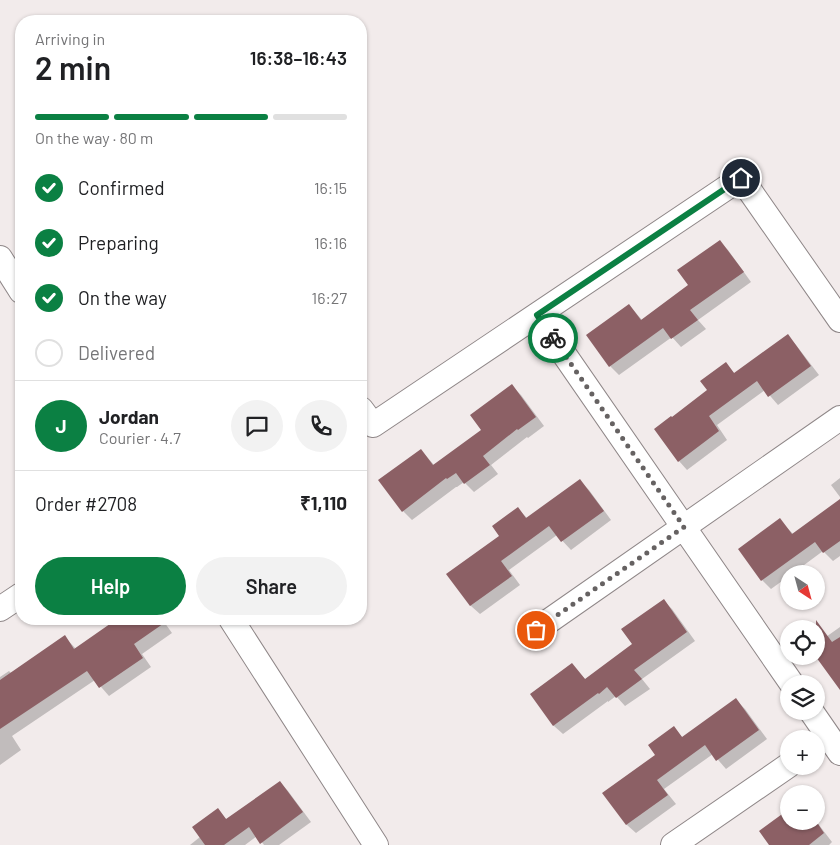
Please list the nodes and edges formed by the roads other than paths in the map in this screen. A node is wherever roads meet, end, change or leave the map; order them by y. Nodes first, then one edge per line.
1 (0, 258) edge
2 (15, 282) edge
3 (537, 315) junction
4 (840, 320) edge
5 (367, 418) edge
6 (840, 418) edge
7 (684, 527) junction
8 (15, 599) edge
9 (0, 609) edge
10 (235, 625) edge
11 (536, 630) dead end
12 (786, 675) edge
13 (817, 720) edge
14 (831, 741) edge
15 (780, 771) edge
16 (376, 845) edge
17 (673, 845) edge

1 - 2 street
3 - 4 street
3 - 5 street
3 - 7 street
6 - 7 street
7 - 11 street
7 - 12 street
8 - 9 street
10 - 16 street
13 - 14 street
15 - 17 street

